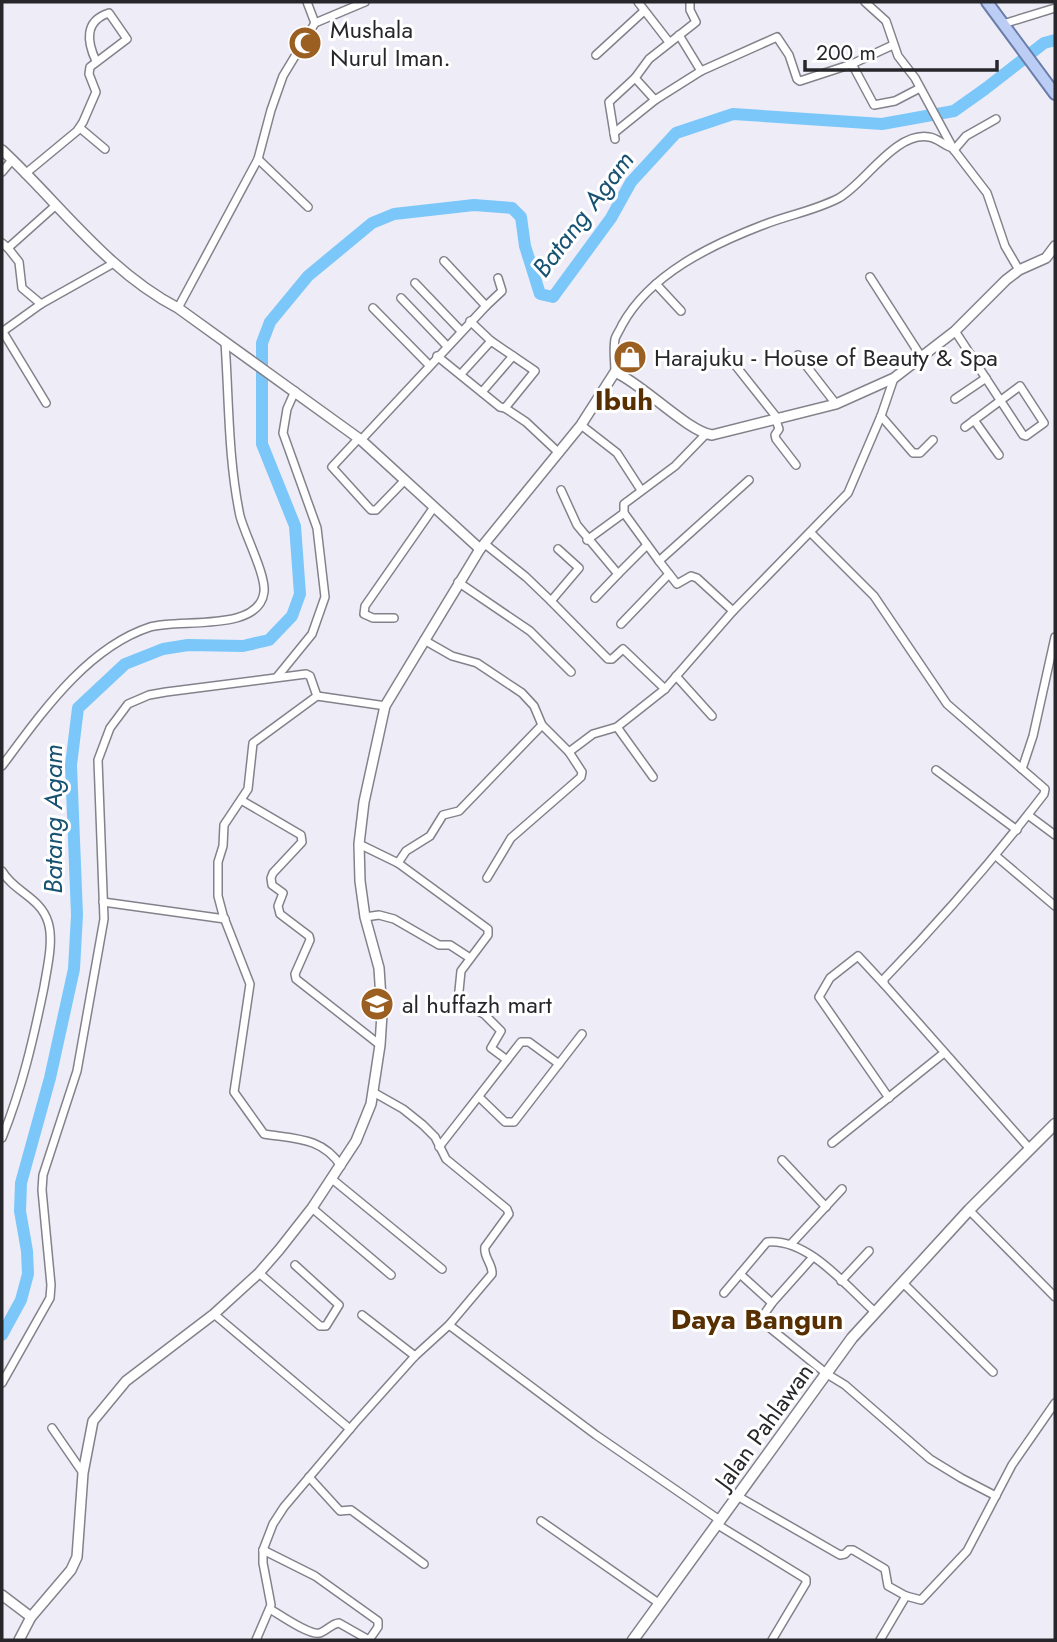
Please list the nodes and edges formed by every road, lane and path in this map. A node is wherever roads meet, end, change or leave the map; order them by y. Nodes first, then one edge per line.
1 (307, 2) edge
2 (365, 2) edge
3 (638, 2) edge
4 (690, 2) edge
5 (865, 2) edge
6 (987, 2) edge
7 (1055, 8) edge
8 (644, 11) junction
9 (315, 23) junction
10 (1003, 24) junction
11 (679, 35) junction
12 (669, 42) junction
13 (893, 46) junction
14 (596, 55) dead end
15 (96, 61) junction
16 (852, 64) junction
17 (701, 71) junction
18 (635, 78) junction
19 (920, 88) junction
20 (1055, 94) edge
21 (655, 100) junction
22 (996, 119) dead end
23 (80, 128) junction
24 (105, 149) dead end
25 (953, 149) junction
26 (2, 150) edge
27 (258, 159) junction
28 (12, 160) junction
29 (2, 172) edge
30 (25, 174) junction
31 (55, 206) junction
32 (309, 207) dead end
33 (5, 246) edge
34 (1055, 246) edge
35 (444, 261) dead end
36 (114, 264) junction
37 (1019, 270) junction
38 (870, 277) dead end
39 (498, 278) dead end
40 (415, 283) dead end
41 (656, 284) junction
42 (401, 298) dead end
43 (41, 304) junction
44 (486, 306) junction
45 (178, 308) junction
46 (373, 308) dead end
47 (681, 310) dead end
48 (470, 321) junction
49 (461, 331) junction
50 (955, 331) junction
51 (2, 332) edge
52 (491, 341) junction
53 (225, 342) junction
54 (446, 346) junction
55 (799, 355) dead end
56 (438, 356) junction
57 (513, 356) junction
58 (728, 356) dead end
59 (922, 358) junction
60 (429, 365) junction
61 (615, 372) junction
62 (461, 374) junction
63 (894, 378) junction
64 (986, 379) junction
65 (295, 391) junction
66 (482, 392) junction
67 (954, 399) dead end
68 (1000, 400) junction
69 (46, 403) dead end
70 (836, 404) junction
71 (505, 408) junction
72 (881, 416) junction
73 (777, 420) junction
74 (974, 420) junction
75 (581, 425) junction
76 (965, 427) dead end
77 (706, 434) junction
78 (360, 439) junction
79 (933, 440) dead end
80 (559, 453) junction
81 (999, 455) dead end
82 (796, 465) dead end
83 (748, 480) dead end
84 (404, 481) junction
85 (561, 490) dead end
86 (641, 490) junction
87 (434, 507) junction
88 (624, 513) junction
89 (811, 533) junction
90 (587, 540) junction
91 (648, 545) junction
92 (482, 546) junction
93 (558, 549) dead end
94 (659, 561) junction
95 (618, 574) junction
96 (668, 574) junction
97 (458, 582) junction
98 (595, 598) dead end
99 (551, 601) junction
100 (733, 611) junction
101 (394, 618) dead end
102 (621, 624) dead end
103 (1055, 637) edge
104 (425, 640) junction
105 (571, 672) dead end
106 (676, 676) junction
107 (277, 677) junction
108 (665, 689) junction
109 (317, 696) junction
110 (386, 706) junction
111 (712, 716) dead end
112 (542, 725) junction
113 (617, 727) junction
114 (569, 752) junction
115 (2, 766) edge
116 (1022, 769) junction
117 (936, 770) dead end
118 (653, 776) dead end
119 (241, 800) junction
120 (1028, 816) junction
121 (1017, 830) junction
122 (1055, 835) edge
123 (359, 844) junction
124 (996, 856) junction
125 (398, 863) junction
126 (2, 871) edge
127 (487, 878) dead end
128 (103, 902) junction
129 (1055, 906) edge
130 (365, 917) junction
131 (225, 919) junction
132 (470, 958) junction
133 (884, 984) junction
134 (582, 1034) dead end
135 (380, 1045) junction
136 (944, 1054) junction
137 (507, 1060) junction
138 (559, 1064) junction
139 (373, 1092) junction
140 (479, 1097) junction
141 (889, 1098) junction
142 (1055, 1124) edge
143 (2, 1138) edge
144 (832, 1143) dead end
145 (439, 1147) junction
146 (1030, 1149) junction
147 (782, 1160) dead end
148 (341, 1166) junction
149 (332, 1179) junction
150 (842, 1189) dead end
151 (826, 1207) junction
152 (312, 1208) junction
153 (969, 1210) junction
154 (791, 1244) junction
155 (869, 1251) dead end
156 (813, 1257) junction
157 (295, 1265) dead end
158 (442, 1269) dead end
159 (259, 1273) junction
160 (740, 1274) junction
161 (391, 1275) dead end
162 (841, 1282) junction
163 (902, 1282) junction
164 (724, 1293) dead end
165 (1055, 1297) edge
166 (772, 1303) junction
167 (875, 1312) junction
168 (214, 1314) junction
169 (362, 1315) dead end
170 (449, 1325) junction
171 (415, 1356) junction
172 (993, 1372) dead end
173 (827, 1374) junction
174 (2, 1383) edge
175 (1055, 1403) edge
176 (52, 1428) dead end
177 (350, 1429) junction
178 (83, 1474) junction
179 (309, 1477) junction
180 (996, 1496) junction
181 (738, 1497) junction
182 (541, 1521) dead end
183 (720, 1523) junction
184 (263, 1550) junction
185 (424, 1563) dead end
186 (2, 1595) edge
187 (906, 1596) junction
188 (660, 1604) junction
189 (270, 1609) junction
190 (31, 1617) junction
191 (637, 1639) edge
192 (19, 1640) edge
193 (256, 1640) edge
194 (369, 1640) edge
195 (772, 1640) edge
196 (880, 1640) edge

1 - 9 street
2 - 9 street
3 - 8 street
4 - 11 street
5 - 13 street
6 - 10 main road
7 - 10 street
8 - 12 street
8 - 14 street
9 - 27 street
10 - 20 main road
11 - 12 street
11 - 17 street
12 - 18 street
13 - 16 street
13 - 19 street
15 - 15 street
15 - 23 street
16 - 17 street
16 - 19 street
17 - 21 street
18 - 21 street
18 - 21 street
19 - 25 street
22 - 25 street
23 - 24 street
23 - 30 street
25 - 37 street
25 - 41 street
26 - 28 street
27 - 32 street
27 - 45 street
28 - 29 street
28 - 30 street
30 - 31 street
31 - 33 street
31 - 36 street
33 - 43 street
34 - 37 street
35 - 44 street
36 - 43 street
36 - 45 street
37 - 50 street
38 - 59 street
39 - 44 street
40 - 49 street
41 - 47 street
41 - 61 street
42 - 54 street
43 - 51 street
44 - 48 street
45 - 53 street
46 - 60 street
48 - 49 street
48 - 52 street
49 - 54 street
50 - 59 street
50 - 64 street
51 - 69 street
52 - 57 street
52 - 62 street
53 - 65 street
53 - 115 street
54 - 56 street
55 - 70 street
56 - 60 street
56 - 62 street
57 - 66 street
57 - 71 street
58 - 73 street
59 - 63 street
60 - 78 street
61 - 75 street
61 - 77 street
62 - 66 street
63 - 70 street
63 - 72 street
64 - 67 street
64 - 68 street
65 - 78 street
65 - 107 street
66 - 71 street
68 - 68 street
68 - 74 street
70 - 73 street
71 - 80 street
72 - 79 street
72 - 89 street
73 - 77 street
73 - 82 street
74 - 76 street
74 - 81 street
75 - 80 street
75 - 86 street
77 - 86 street
78 - 84 street
78 - 84 street
80 - 92 street
83 - 94 street
84 - 87 street
85 - 90 street
86 - 88 street
87 - 92 street
87 - 101 street
88 - 90 street
88 - 91 street
89 - 100 street
89 - 116 street
90 - 95 street
91 - 94 street
91 - 95 street
92 - 97 street
92 - 99 street
93 - 99 street
94 - 96 street
95 - 98 street
96 - 100 street
96 - 102 street
97 - 104 street
97 - 105 street
99 - 108 street
100 - 106 street
103 - 116 street
104 - 110 street
104 - 112 street
106 - 108 street
106 - 111 street
107 - 109 street
107 - 128 street
108 - 113 street
109 - 110 street
109 - 119 street
110 - 123 street
112 - 114 street
112 - 125 street
113 - 114 street
113 - 118 street
114 - 127 street
116 - 120 street
117 - 121 street
119 - 131 street
119 - 135 street
120 - 121 street
120 - 122 street
121 - 124 street
123 - 125 street
123 - 130 street
124 - 129 street
124 - 133 street
125 - 132 street
126 - 143 street
128 - 131 street
128 - 174 street
130 - 132 street
130 - 135 street
131 - 148 street
132 - 137 street
133 - 136 street
133 - 141 street
134 - 138 street
135 - 139 street
136 - 141 street
136 - 146 street
137 - 138 street
137 - 140 street
138 - 140 street
139 - 145 street
139 - 148 street
140 - 145 street
141 - 144 street
142 - 146 main road, Jalan Pahlawan
145 - 170 street
146 - 153 main road, Jalan Pahlawan
147 - 151 street
148 - 149 street
149 - 152 street
149 - 158 street
150 - 151 street
151 - 154 street
152 - 159 street
152 - 161 street
153 - 163 main road, Jalan Pahlawan
153 - 165 street
154 - 156 street
154 - 160 street
155 - 162 street
156 - 162 street
156 - 166 street
157 - 159 street
159 - 168 street
160 - 164 street
160 - 166 street
162 - 167 street
163 - 167 main road, Jalan Pahlawan
163 - 172 street
166 - 173 street
167 - 173 main road, Jalan Pahlawan
168 - 177 street
168 - 178 street
169 - 171 street
170 - 171 street
170 - 183 street
171 - 177 street
173 - 180 street
173 - 181 main road, Jalan Pahlawan
175 - 180 street
176 - 178 street
177 - 179 street
178 - 190 street
179 - 184 street
179 - 185 street
180 - 187 street
181 - 183 main road, Jalan Pahlawan
181 - 187 street
182 - 188 street
183 - 188 main road, Jalan Pahlawan
183 - 195 street
184 - 189 street
184 - 194 street
186 - 190 street
187 - 196 street
188 - 191 main road, Jalan Pahlawan
189 - 193 street
189 - 194 street
190 - 192 street

